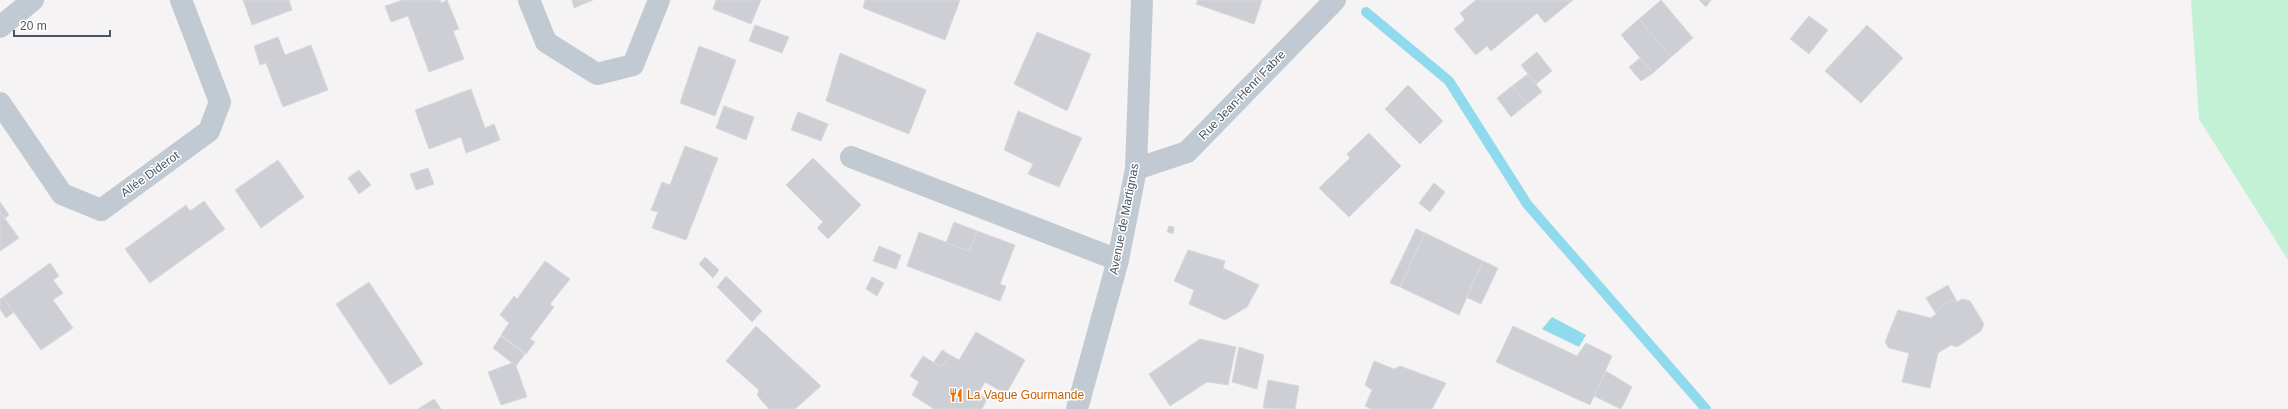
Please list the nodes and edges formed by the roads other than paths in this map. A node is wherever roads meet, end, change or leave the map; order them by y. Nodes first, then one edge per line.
1 (33, 0) edge
2 (181, 0) edge
3 (529, 0) edge
4 (659, 0) edge
5 (1142, 0) edge
6 (1335, 0) edge
7 (0, 27) edge
8 (0, 103) edge
9 (851, 157) dead end
10 (1136, 169) junction
11 (1118, 260) junction
12 (1077, 409) edge

1 - 7 street
2 - 8 street, Allée Diderot
3 - 4 street
5 - 10 street, Avenue de Martignas
6 - 10 street, Rue Jean-Henri Fabre
9 - 11 street
10 - 11 street, Avenue de Martignas
11 - 12 street, Avenue de Martignas

